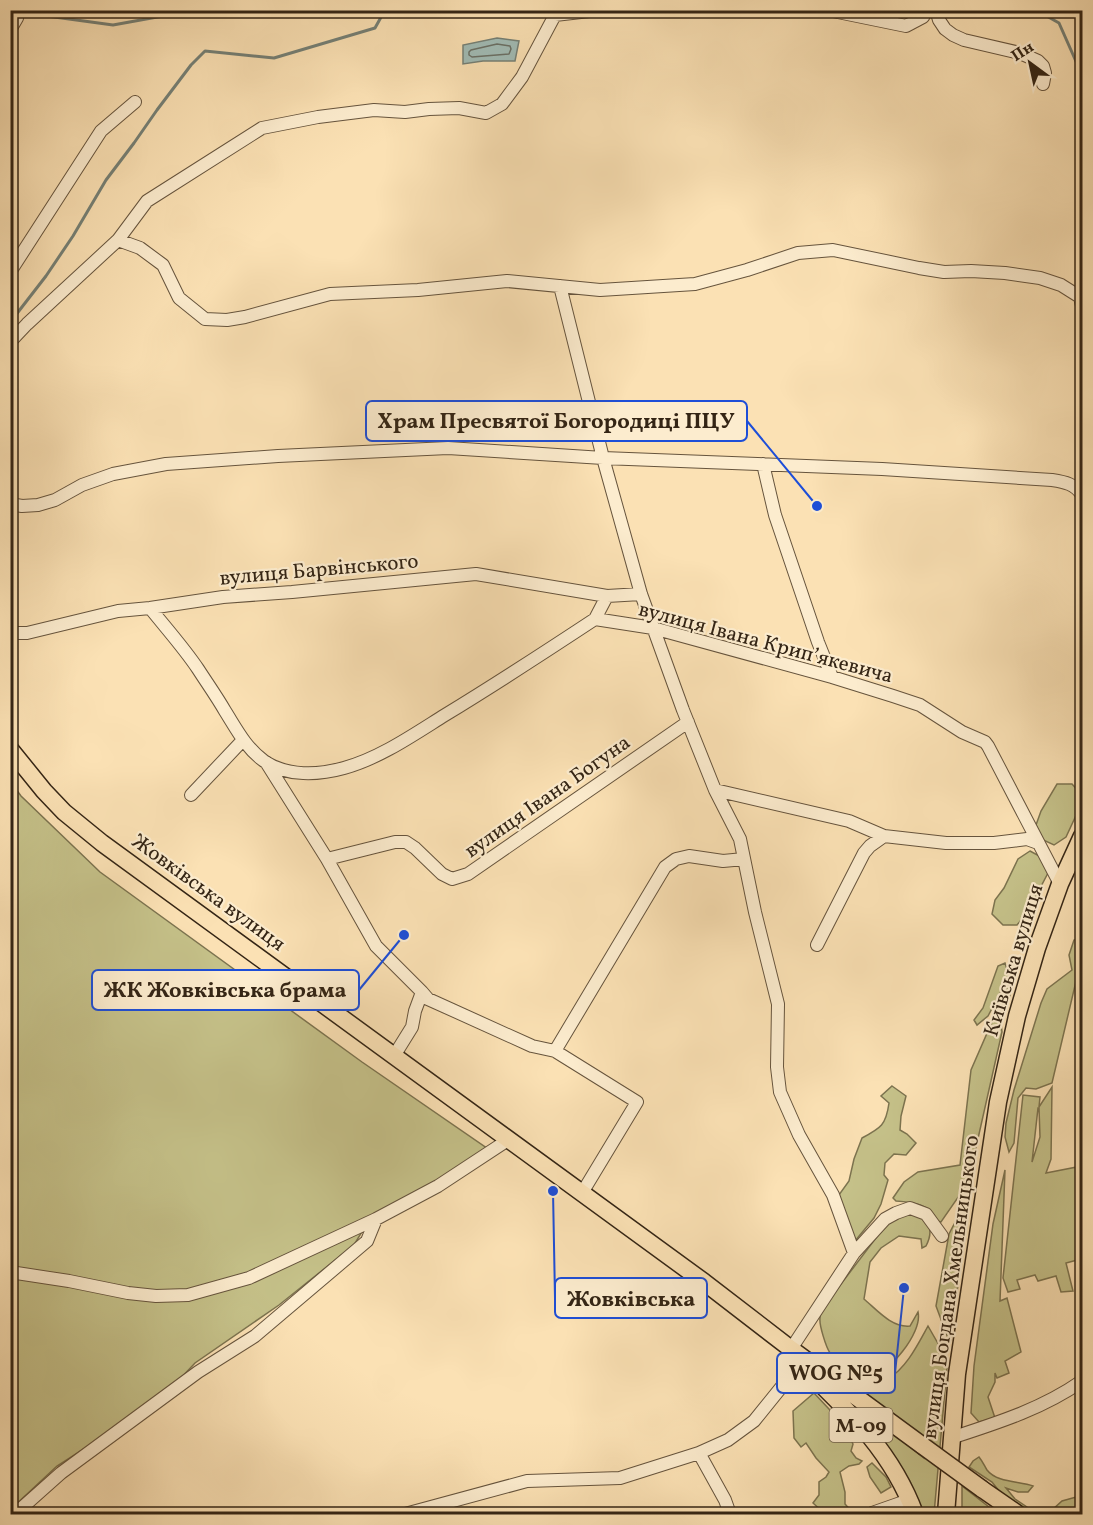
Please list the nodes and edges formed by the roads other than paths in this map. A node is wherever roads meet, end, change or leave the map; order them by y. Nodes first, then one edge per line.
1 (11, 10) edge
2 (598, 10) edge
3 (828, 10) edge
4 (927, 10) edge
5 (936, 10) edge
6 (10, 30) edge
7 (1042, 84) dead end
8 (135, 102) dead end
9 (118, 240) junction
10 (10, 272) edge
11 (560, 286) junction
12 (1083, 306) edge
13 (10, 342) edge
14 (603, 458) junction
15 (763, 464) junction
16 (1083, 495) edge
17 (10, 504) edge
18 (641, 594) junction
19 (607, 596) junction
20 (150, 608) junction
21 (595, 619) junction
22 (653, 628) junction
23 (10, 633) edge
24 (832, 677) junction
25 (688, 722) junction
26 (243, 740) junction
27 (10, 749) edge
28 (266, 762) junction
29 (716, 790) junction
30 (191, 795) dead end
31 (884, 836) junction
32 (1083, 836) edge
33 (1038, 843) junction
34 (327, 859) junction
35 (744, 860) junction
36 (1059, 884) junction
37 (817, 945) dead end
38 (422, 992) junction
39 (555, 1051) junction
40 (394, 1056) junction
41 (998, 1102) joint
42 (508, 1140) junction
43 (582, 1193) junction
44 (376, 1219) junction
45 (942, 1236) dead end
46 (854, 1253) junction
47 (10, 1272) edge
48 (791, 1349) junction
49 (800, 1364) junction
50 (1083, 1381) edge
51 (951, 1438) junction
52 (699, 1453) junction
53 (912, 1507) edge
54 (15, 1515) edge
55 (405, 1515) edge
56 (730, 1515) edge
57 (872, 1515) edge
58 (946, 1515) edge
59 (1018, 1515) edge

1 - 6 street
2 - 9 street
3 - 4 street
5 - 7 street
8 - 10 street
9 - 11 street
9 - 13 street
11 - 12 street
11 - 14 street
14 - 15 street
14 - 17 street
14 - 18 street
15 - 16 street
15 - 24 street
18 - 19 street, вулиця Барвінського
18 - 22 street
19 - 20 street, вулиця Барвінського
19 - 21 street
20 - 23 street, вулиця Барвінського
20 - 26 street
21 - 22 street, вулиця Івана Крипʼякевича
21 - 28 street
22 - 24 street, вулиця Івана Крипʼякевича
22 - 25 street
24 - 33 street, вулиця Івана Крипʼякевича
25 - 29 street
25 - 34 street, вулиця Івана Богуна
26 - 28 street
26 - 30 street
27 - 40 highway, Жовківська вулиця / М-09
28 - 34 street
29 - 31 street
29 - 35 street
31 - 33 street
31 - 37 street
32 - 36 highway, Київська вулиця
33 - 36 street, вулиця Івана Крипʼякевича
34 - 38 street
35 - 39 street
35 - 46 street
36 - 41 highway, Київська вулиця
38 - 39 street
38 - 40 street
39 - 43 street
40 - 42 highway, Жовківська вулиця / М-09
41 - 51 highway, вулиця Богдана Хмельницького
42 - 43 highway, Жовківська вулиця / М-09
42 - 44 street
43 - 48 highway, М-09
44 - 47 street
44 - 54 street
45 - 46 street
46 - 48 street
48 - 49 highway, М-09
48 - 59 highway, М-09, bridge
49 - 52 street
49 - 53 highway, М-09
50 - 51 street
51 - 58 highway, вулиця Богдана Хмельницького
52 - 55 street
52 - 56 street
53 - 57 street

